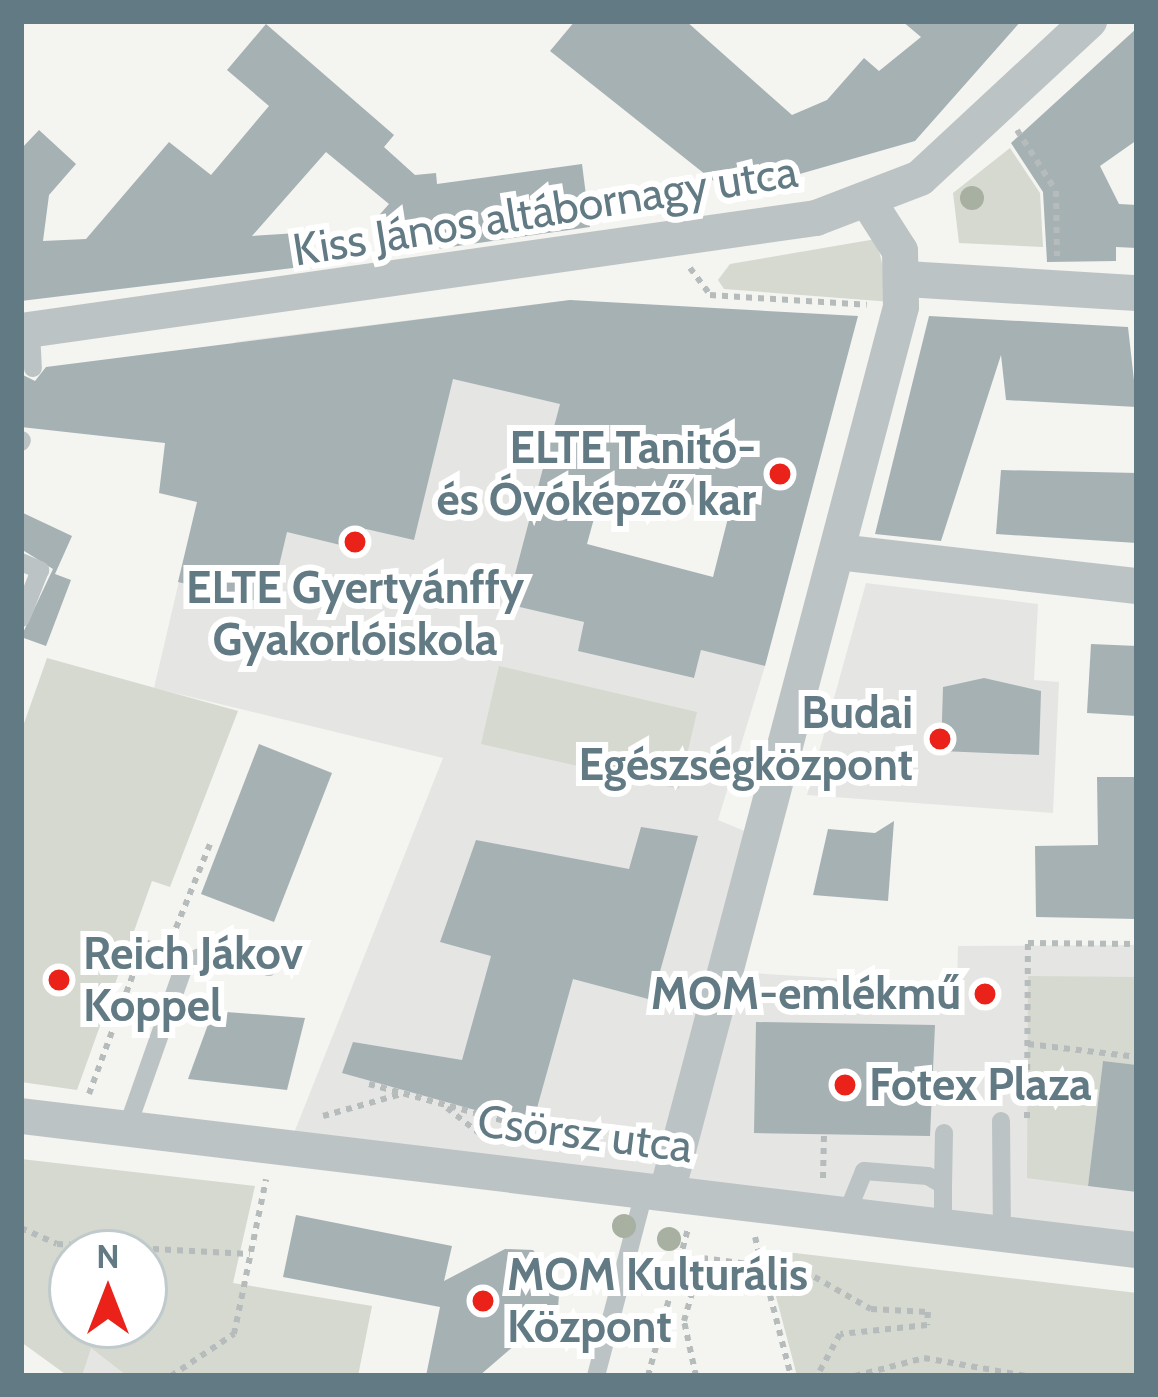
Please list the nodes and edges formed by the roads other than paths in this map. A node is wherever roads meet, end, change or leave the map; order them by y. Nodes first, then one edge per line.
1 (1085, 22) edge
2 (868, 202) junction
3 (904, 293) junction
4 (1137, 293) edge
5 (28, 344) edge
6 (838, 552) junction
7 (21, 562) edge
8 (1137, 586) edge
9 (21, 618) edge
10 (269, 967) dead end
11 (21, 1116) edge
12 (1001, 1121) dead end
13 (127, 1128) junction
14 (944, 1133) dead end
15 (943, 1184) junction
16 (656, 1190) junction
17 (847, 1214) junction
18 (943, 1226) junction
19 (1002, 1233) junction
20 (1137, 1250) edge
21 (596, 1376) edge

1 - 2 street, Kiss János altábornagy utca
2 - 3 street
2 - 5 street, Kiss János altábornagy utca
3 - 4 street
3 - 6 street
6 - 8 street
6 - 16 street
7 - 9 lane
10 - 13 lane
11 - 13 street, Csörsz utca
12 - 19 lane
13 - 16 street, Csörsz utca
14 - 15 lane
15 - 17 lane
15 - 18 lane
16 - 17 street, Csörsz utca
16 - 21 lane
17 - 18 street, Csörsz utca
18 - 19 street, Csörsz utca
19 - 20 street, Csörsz utca

